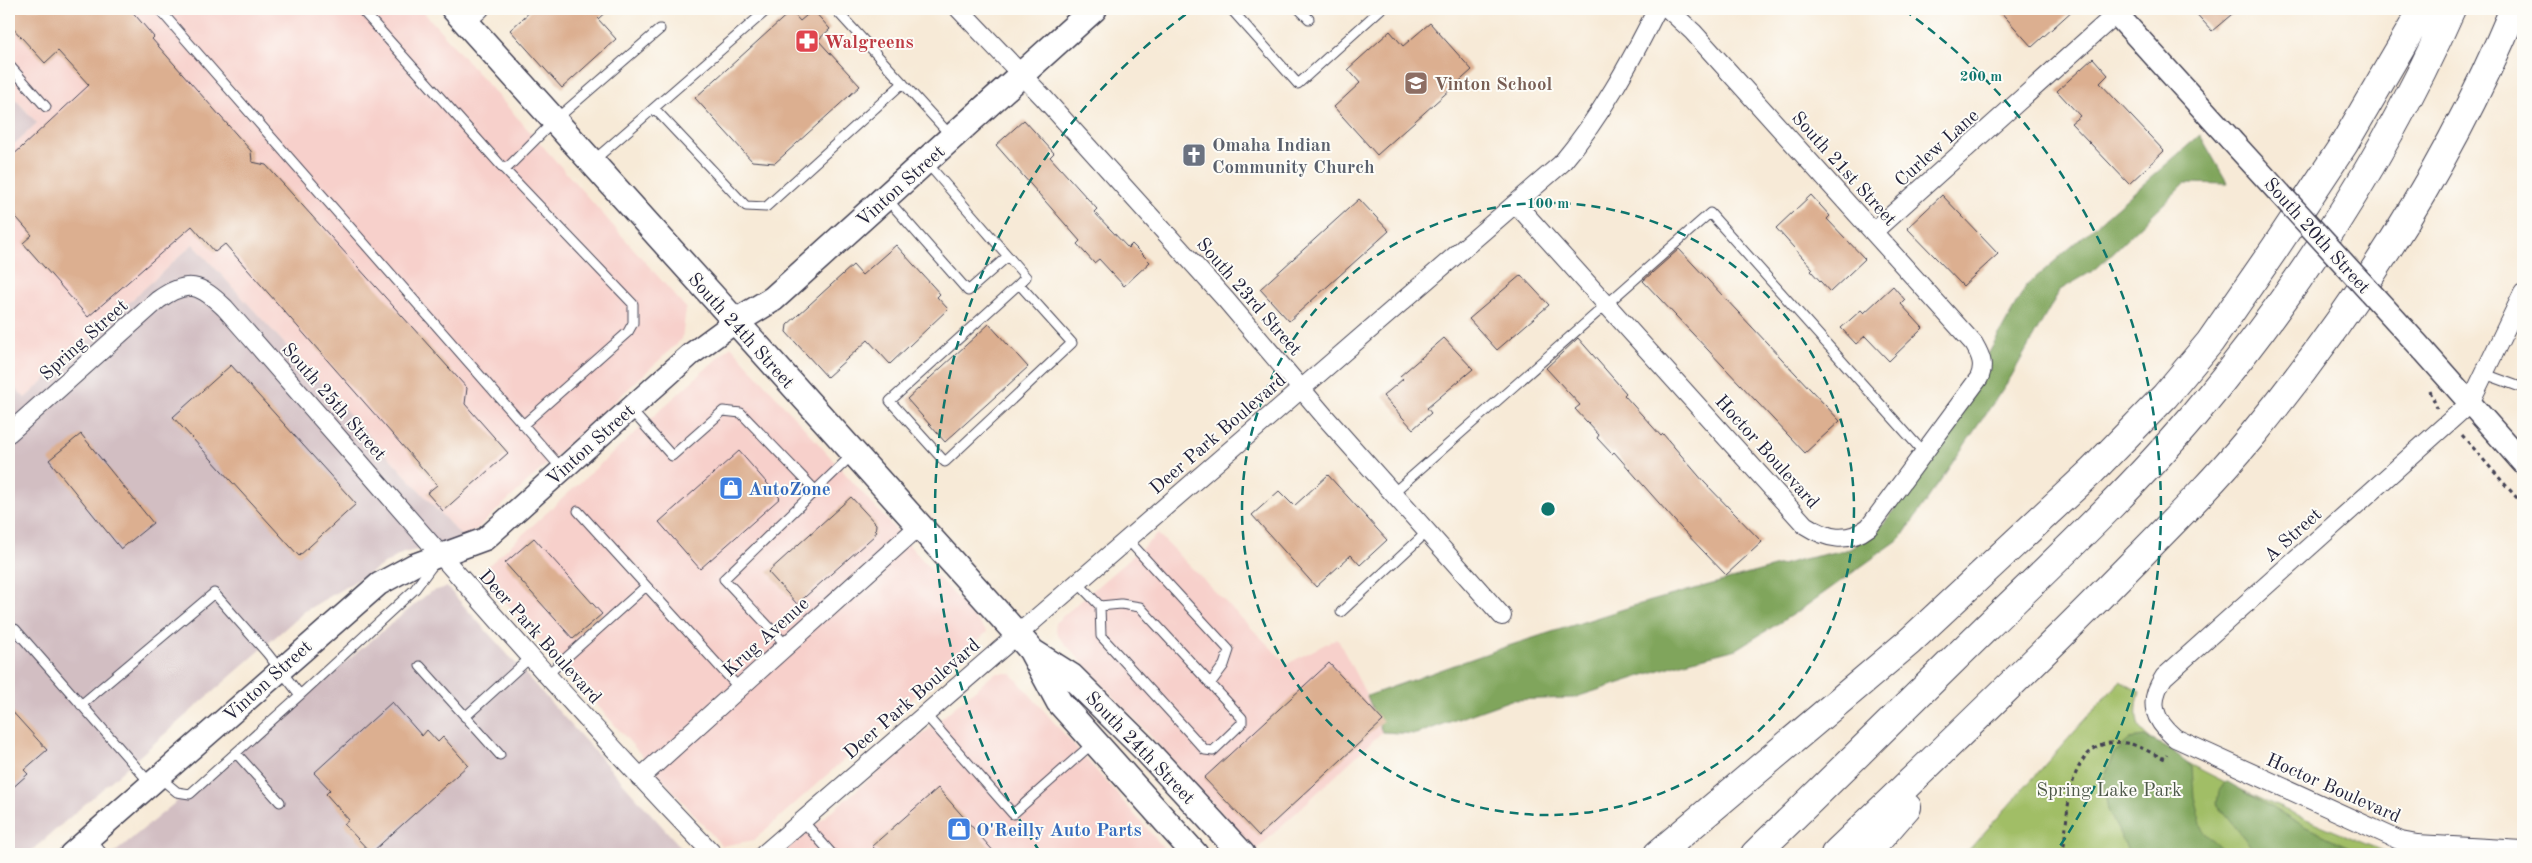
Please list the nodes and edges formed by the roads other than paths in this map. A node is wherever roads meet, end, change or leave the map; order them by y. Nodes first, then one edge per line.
1 (159, 9) edge
2 (361, 9) edge
3 (768, 9) edge
4 (835, 9) edge
5 (958, 9) edge
6 (1094, 9) edge
7 (1231, 9) edge
8 (1300, 9) edge
9 (1381, 9) edge
10 (1657, 9) edge
11 (1668, 9) edge
12 (2423, 9) edge
13 (2451, 9) edge
14 (2514, 9) edge
15 (2114, 11) edge
16 (466, 13) edge
17 (1309, 19) dead end
18 (660, 29) dead end
19 (9, 65) edge
20 (1021, 75) junction
21 (903, 83) junction
22 (46, 107) dead end
23 (654, 108) junction
24 (554, 121) junction
25 (952, 137) junction
26 (926, 161) junction
27 (592, 162) junction
28 (505, 170) junction
29 (886, 198) junction
30 (1516, 204) junction
31 (1874, 232) junction
32 (1008, 256) junction
33 (1019, 284) junction
34 (190, 286) joint
35 (2523, 293) edge
36 (1607, 304) junction
37 (735, 322) junction
38 (1982, 362) joint
39 (2485, 374) junction
40 (1301, 388) junction
41 (2523, 388) edge
42 (2470, 403) junction
43 (629, 409) junction
44 (523, 425) junction
45 (9, 433) edge
46 (1924, 453) junction
47 (853, 454) junction
48 (2523, 463) edge
49 (562, 470) junction
50 (816, 491) junction
51 (1393, 493) junction
52 (578, 512) dead end
53 (918, 527) junction
54 (1428, 532) junction
55 (1127, 539) junction
56 (440, 556) junction
57 (1077, 582) junction
58 (645, 586) junction
59 (1100, 606) junction
60 (1341, 612) dead end
61 (1502, 616) dead end
62 (9, 631) edge
63 (1024, 642) junction
64 (786, 646) junction
65 (532, 656) junction
66 (420, 666) dead end
67 (280, 668) junction
68 (548, 674) junction
69 (2018, 679) junction
70 (1210, 684) junction
71 (739, 688) junction
72 (300, 695) junction
73 (2154, 704) joint
74 (81, 705) junction
75 (925, 714) junction
76 (464, 717) junction
77 (1094, 742) junction
78 (236, 753) junction
79 (500, 755) dead end
80 (640, 778) junction
81 (154, 780) junction
82 (280, 802) dead end
83 (802, 820) junction
84 (96, 846) edge
85 (2523, 850) edge
86 (70, 854) edge
87 (713, 854) edge
88 (764, 854) edge
89 (832, 854) edge
90 (1194, 854) edge
91 (1242, 854) edge
92 (1658, 854) edge
93 (1755, 854) edge
94 (1835, 854) edge
95 (1866, 854) edge

1 - 44 lane
2 - 28 lane
3 - 23 lane
4 - 21 lane
5 - 20 street, South 23rd Street
6 - 20 main road, Vinton Street
7 - 9 lane
8 - 17 lane
10 - 30 street, Deer Park Boulevard
11 - 31 street, South 21st Street
12 - 92 highway
13 - 93 highway
14 - 69 highway
15 - 31 street, Curlew Lane
15 - 42 street, South 20th Street, bridge
16 - 24 main road, South 24th Street
18 - 24 lane
19 - 22 lane
20 - 25 main road, Vinton Street
20 - 40 street, South 23rd Street
21 - 23 lane
21 - 25 lane
23 - 27 lane
24 - 27 main road, South 24th Street
24 - 28 lane
25 - 26 main road, Vinton Street
26 - 29 main road, Vinton Street
26 - 32 lane
27 - 37 main road, South 24th Street
28 - 44 lane
29 - 32 lane
29 - 37 main road, Vinton Street
30 - 36 street, Hoctor Boulevard
30 - 40 street, Deer Park Boulevard
31 - 38 street, South 21st Street
32 - 33 lane
33 - 33 lane
34 - 45 street, Spring Street
34 - 56 street, South 25th Street
35 - 39 street
36 - 46 lane
36 - 46 street, Hoctor Boulevard
36 - 51 lane
37 - 43 street, Vinton Street
37 - 47 main road, South 24th Street
38 - 46 street, Hoctor Boulevard
39 - 41 lane
39 - 42 street
40 - 51 street, South 23rd Street
40 - 55 street, Deer Park Boulevard
42 - 48 street, South 20th Street
42 - 73 street, A Street
43 - 49 street, Vinton Street
43 - 50 lane
44 - 49 lane
47 - 50 lane
47 - 53 main road, South 24th Street
49 - 56 street, Vinton Street
50 - 64 lane
51 - 54 street, South 23rd Street
52 - 58 lane
53 - 63 main road, South 24th Street
53 - 64 street, Krug Avenue
54 - 60 lane
54 - 61 street, South 23rd Street
55 - 57 street, Deer Park Boulevard
55 - 70 lane
56 - 65 street, Deer Park Boulevard
56 - 67 street, Vinton Street
56 - 72 lane
57 - 59 lane
57 - 63 street, Deer Park Boulevard
58 - 68 lane
58 - 71 lane
59 - 70 lane
59 - 70 lane
62 - 74 lane
63 - 75 street, Deer Park Boulevard
63 - 77 main road, South 24th Street
63 - 91 main road, South 24th Street
64 - 71 street, Krug Avenue
65 - 68 street, Deer Park Boulevard
65 - 76 lane
66 - 76 lane
67 - 72 lane
67 - 74 lane
67 - 81 street, Vinton Street
68 - 80 street, Deer Park Boulevard
69 - 94 highway
69 - 95 highway
71 - 80 street, Krug Avenue
72 - 78 lane
73 - 85 street, Hoctor Boulevard
74 - 81 lane
75 - 77 lane
75 - 83 street, Deer Park Boulevard
76 - 79 lane
77 - 90 main road, South 24th Street
78 - 81 lane
78 - 82 lane
80 - 87 street, Deer Park Boulevard
81 - 84 street, Vinton Street
83 - 88 street, Deer Park Boulevard
83 - 89 lane
84 - 86 street, Vinton Street

